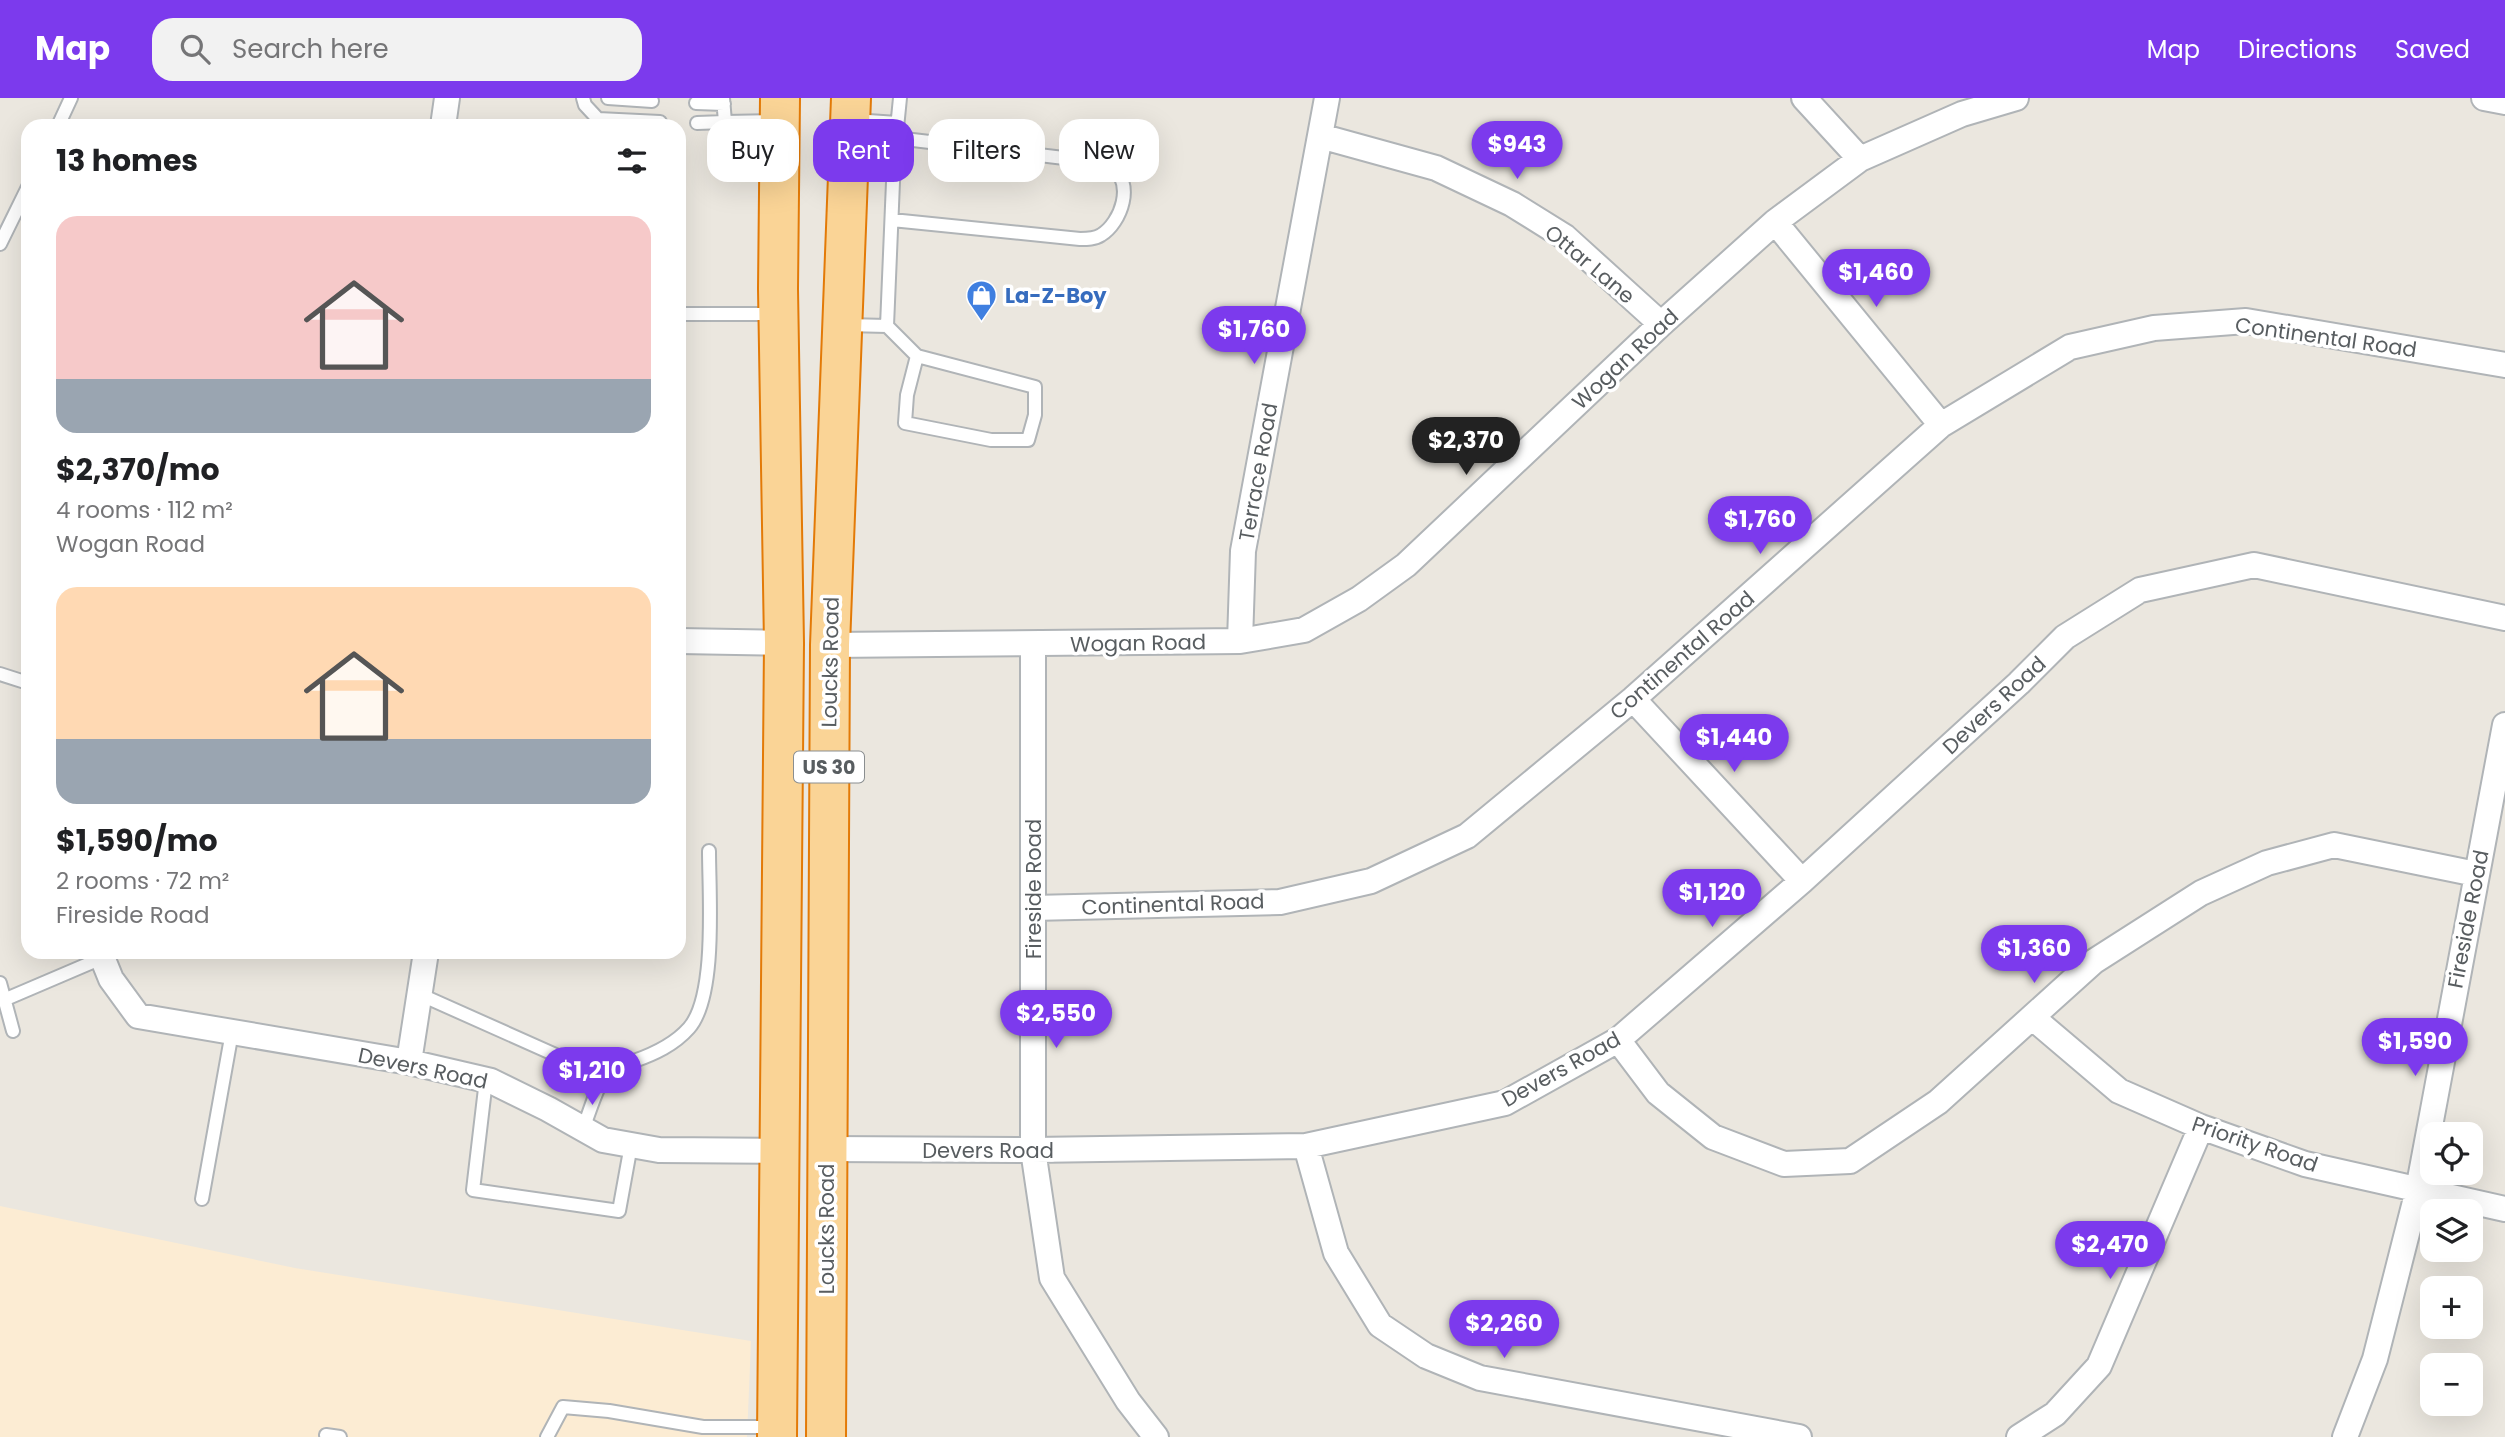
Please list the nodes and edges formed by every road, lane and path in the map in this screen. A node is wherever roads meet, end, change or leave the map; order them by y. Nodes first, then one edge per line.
1 (71, 98) edge
2 (447, 98) edge
3 (583, 98) edge
4 (608, 98) edge
5 (900, 98) edge
6 (1327, 98) edge
7 (1804, 98) edge
8 (2016, 98) edge
9 (2484, 98) edge
10 (652, 101) dead end
11 (724, 101) edge
12 (2505, 102) edge
13 (696, 103) dead end
14 (851, 109) edge
15 (780, 110) edge
16 (61, 119) edge
17 (444, 119) edge
18 (598, 119) edge
19 (725, 119) edge
20 (739, 119) edge
21 (884, 119) edge
22 (897, 119) edge
23 (707, 123) edge
24 (697, 124) dead end
25 (1320, 136) junction
26 (914, 140) edge
27 (1860, 159) junction
28 (894, 182) edge
29 (21, 201) edge
30 (892, 220) junction
31 (1775, 222) junction
32 (0, 244) edge
33 (686, 314) edge
34 (778, 314) junction
35 (1661, 324) junction
36 (842, 325) junction
37 (887, 326) junction
38 (917, 356) junction
39 (2505, 365) edge
40 (1941, 425) junction
41 (2505, 618) edge
42 (686, 641) edge
43 (1240, 641) junction
44 (784, 643) junction
45 (830, 645) junction
46 (1032, 645) junction
47 (0, 674) edge
48 (21, 681) edge
49 (1633, 699) junction
50 (2505, 725) edge
51 (709, 851) dead end
52 (2476, 874) junction
53 (1802, 881) junction
54 (1033, 908) junction
55 (92, 959) edge
56 (103, 959) edge
57 (425, 959) edge
58 (0, 983) edge
59 (419, 994) junction
60 (6, 999) junction
61 (2033, 1018) junction
62 (13, 1031) dead end
63 (232, 1032) junction
64 (1618, 1040) junction
65 (409, 1062) junction
66 (605, 1077) junction
67 (486, 1080) junction
68 (2201, 1127) junction
69 (583, 1129) junction
70 (631, 1145) junction
71 (1306, 1146) junction
72 (826, 1149) junction
73 (1033, 1150) junction
74 (780, 1151) junction
75 (2418, 1190) junction
76 (202, 1199) dead end
77 (2505, 1209) edge
78 (681, 1430) edge
79 (777, 1432) edge
80 (326, 1435) dead end
81 (340, 1437) edge
82 (547, 1437) edge
83 (827, 1437) edge
84 (1156, 1437) edge
85 (1800, 1437) edge
86 (2019, 1437) edge
87 (2345, 1437) edge

1 - 16 lane
2 - 17 street
3 - 18 lane
4 - 10 lane
5 - 22 lane
6 - 25 street, Terrace Road
7 - 27 street
8 - 27 street, Wogan Road
9 - 12 street
11 - 13 lane
11 - 19 lane
14 - 21 lane
14 - 36 highway, Loucks Road / US 30
15 - 20 lane
15 - 34 highway, US 30
23 - 24 lane
25 - 35 street, Ottar Lane
25 - 43 street, Terrace Road
26 - 30 lane
27 - 31 street, Wogan Road
28 - 30 lane
29 - 32 lane
30 - 37 lane
31 - 35 street, Wogan Road
31 - 40 street
33 - 34 lane
34 - 44 highway, US 30
35 - 43 street, Wogan Road
36 - 37 lane
36 - 45 highway, Loucks Road / US 30
37 - 38 lane
38 - 38 lane
39 - 40 street, Continental Road
40 - 49 street, Continental Road
41 - 53 street, Devers Road
42 - 44 street
43 - 46 street, Wogan Road
44 - 74 highway, US 30
45 - 46 street, Wogan Road
45 - 72 highway, Loucks Road / US 30
46 - 54 street, Fireside Road
47 - 48 lane
49 - 53 street
49 - 54 street, Continental Road
50 - 52 street, Fireside Road
51 - 66 lane
52 - 61 street
52 - 75 street, Fireside Road
53 - 64 street, Devers Road
54 - 73 street, Fireside Road
55 - 60 lane
56 - 63 street, Devers Road
57 - 59 street
58 - 60 lane
59 - 65 street
59 - 66 lane
60 - 62 lane
61 - 64 street
61 - 68 street, Priority Road
63 - 65 street, Devers Road
63 - 76 lane
64 - 71 street, Devers Road
65 - 67 street, Devers Road
66 - 69 lane
67 - 69 street, Devers Road
67 - 70 lane
68 - 75 street, Priority Road
68 - 86 street
69 - 70 street, Devers Road
70 - 74 street, Devers Road
71 - 73 street, Devers Road
71 - 85 street
72 - 73 street, Devers Road
72 - 83 highway, Loucks Road / US 30
73 - 84 street, Fireside Road
74 - 79 highway, US 30
75 - 77 street, Priority Road
75 - 87 street, Fireside Road
78 - 79 lane
78 - 82 lane
80 - 81 lane

